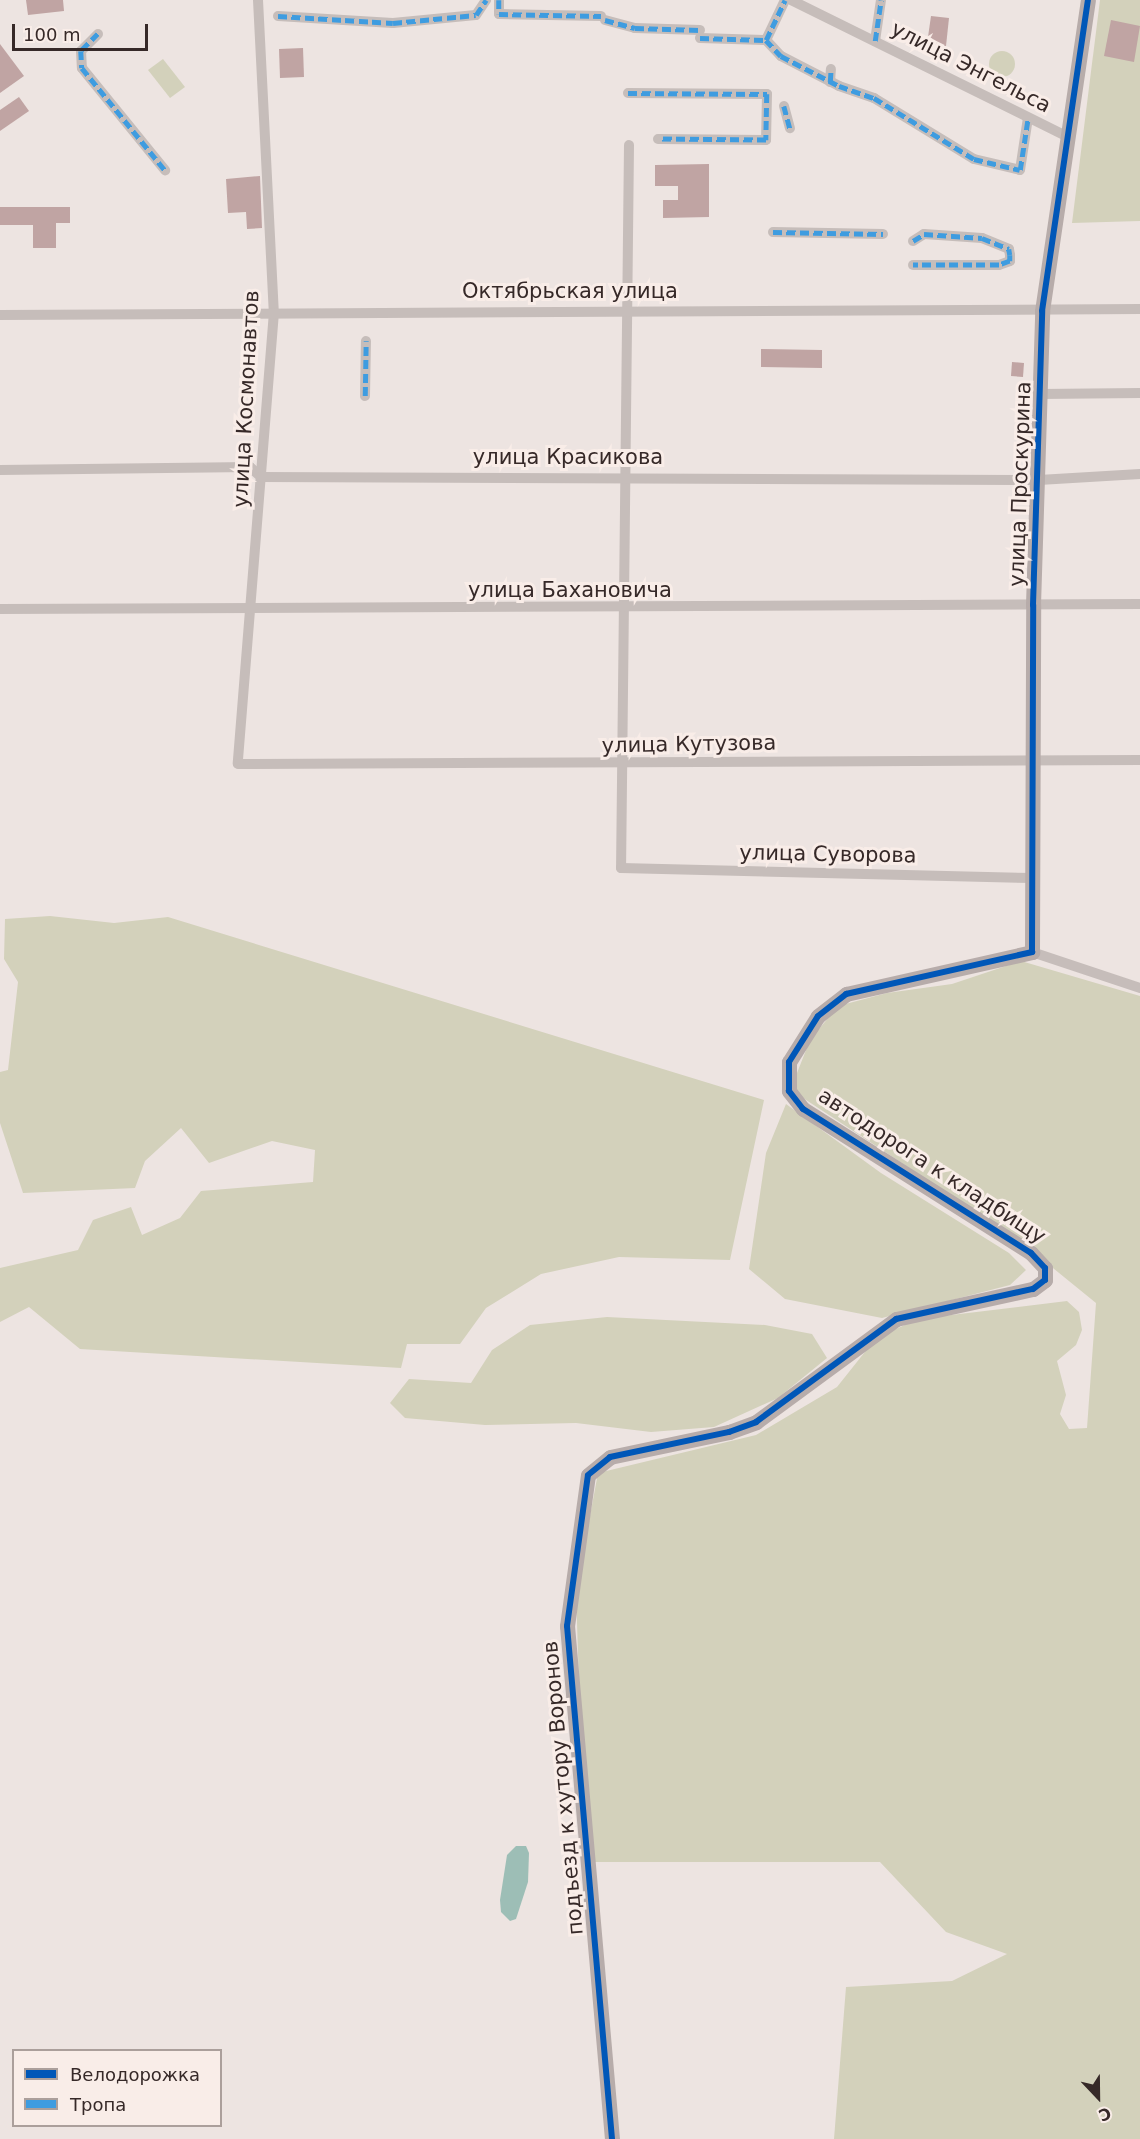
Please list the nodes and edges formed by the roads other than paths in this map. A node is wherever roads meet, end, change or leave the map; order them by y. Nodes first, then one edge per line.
1 (258, 0) edge
2 (486, 0) edge
3 (499, 0) edge
4 (785, 0) edge
5 (791, 0) edge
6 (881, 0) edge
7 (1088, 0) edge
8 (278, 16) dead end
9 (98, 34) dead end
10 (766, 40) junction
11 (875, 41) junction
12 (812, 60) dead end
13 (831, 69) dead end
14 (810, 71) junction
15 (830, 82) junction
16 (628, 93) dead end
17 (784, 106) dead end
18 (1028, 118) junction
19 (790, 128) dead end
20 (1068, 137) junction
21 (658, 139) dead end
22 (629, 145) dead end
23 (165, 170) dead end
24 (776, 234) dead end
25 (880, 236) dead end
26 (913, 241) dead end
27 (913, 266) dead end
28 (1140, 309) edge
29 (630, 310) junction
30 (1042, 311) junction
31 (274, 312) junction
32 (0, 315) edge
33 (366, 340) dead end
34 (1140, 393) edge
35 (1040, 394) junction
36 (365, 396) dead end
37 (0, 470) edge
38 (1140, 474) edge
39 (628, 475) junction
40 (261, 477) junction
41 (1039, 480) junction
42 (1140, 604) edge
43 (1033, 605) junction
44 (0, 609) edge
45 (623, 609) junction
46 (252, 611) junction
47 (1031, 758) junction
48 (1140, 760) edge
49 (238, 764) joint
50 (622, 765) junction
51 (1034, 878) junction
52 (1032, 952) junction
53 (1140, 988) edge
54 (1045, 1280) joint
55 (612, 2139) edge

1 - 31 street, улица Космонавтов
2 - 8 street
3 - 10 street
4 - 10 street
5 - 11 street, улица Энгельса
6 - 11 street
7 - 20 street, улица Проскурина
9 - 23 street
10 - 14 street
11 - 18 street, улица Энгельса
12 - 14 street
13 - 15 street
14 - 15 street
15 - 18 street
16 - 21 street
17 - 19 street
18 - 20 street, улица Энгельса
20 - 30 street, улица Проскурина
22 - 29 street
24 - 25 street
26 - 27 street
28 - 30 street, Октябрьская улица
29 - 30 street, Октябрьская улица
29 - 31 street, Октябрьская улица
29 - 39 street
30 - 35 street, улица Проскурина
31 - 32 street, Октябрьская улица
31 - 40 street, улица Космонавтов
33 - 36 street
34 - 35 street
35 - 41 street, улица Проскурина
37 - 40 street, улица Красикова
38 - 41 street, улица Красикова
39 - 40 street, улица Красикова
39 - 41 street, улица Красикова
39 - 45 street
40 - 46 street, улица Космонавтов
41 - 43 street, улица Проскурина
42 - 43 street, улица Бахановича
43 - 45 street, улица Бахановича
43 - 47 street, улица Проскурина
44 - 46 street, улица Бахановича
45 - 46 street, улица Бахановича
45 - 50 street
46 - 49 street, улица Космонавтов
47 - 48 street, улица Кутузова
47 - 50 street, улица Кутузова
47 - 51 street, улица Проскурина
49 - 50 street, улица Кутузова
50 - 51 street, улица Суворова
51 - 52 street, улица Проскурина
52 - 53 street
52 - 54 street, автодорога к кладбищу
54 - 55 street, подъезд к хутору Воронов

